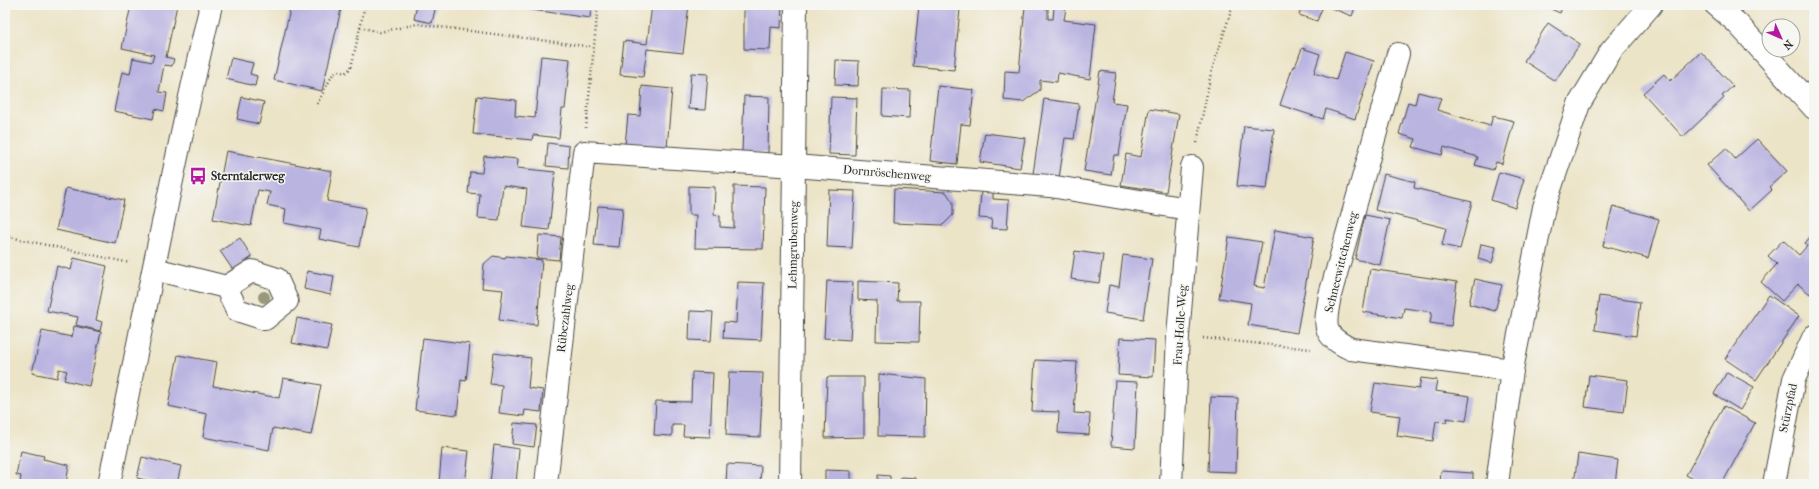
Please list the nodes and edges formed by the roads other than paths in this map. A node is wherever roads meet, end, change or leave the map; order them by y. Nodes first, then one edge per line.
1 (211, 5) edge
2 (796, 5) edge
3 (1651, 5) edge
4 (1716, 5) edge
5 (1398, 54) dead end
6 (1814, 108) edge
7 (584, 152) joint
8 (794, 166) junction
9 (1192, 167) road end
10 (1188, 209) junction
11 (154, 269) junction
12 (226, 287) dead end
13 (1814, 336) edge
14 (1512, 370) junction
15 (109, 484) edge
16 (546, 484) edge
17 (790, 484) edge
18 (1171, 484) edge
19 (1497, 484) edge
20 (1774, 484) edge

1 - 11 street
2 - 8 street, Lehmgrubenweg
3 - 14 street
4 - 6 street
5 - 14 street, Schneewittchenweg
7 - 8 street, Dornröschenweg
7 - 16 street, Rübezahlweg
8 - 10 street, Dornröschenweg
8 - 17 street, Lehmgrubenweg
9 - 10 street, Frau-Holle-Weg
10 - 18 street, Frau-Holle-Weg
11 - 12 street
11 - 15 street
13 - 20 street, Stürzpfad
14 - 19 street

